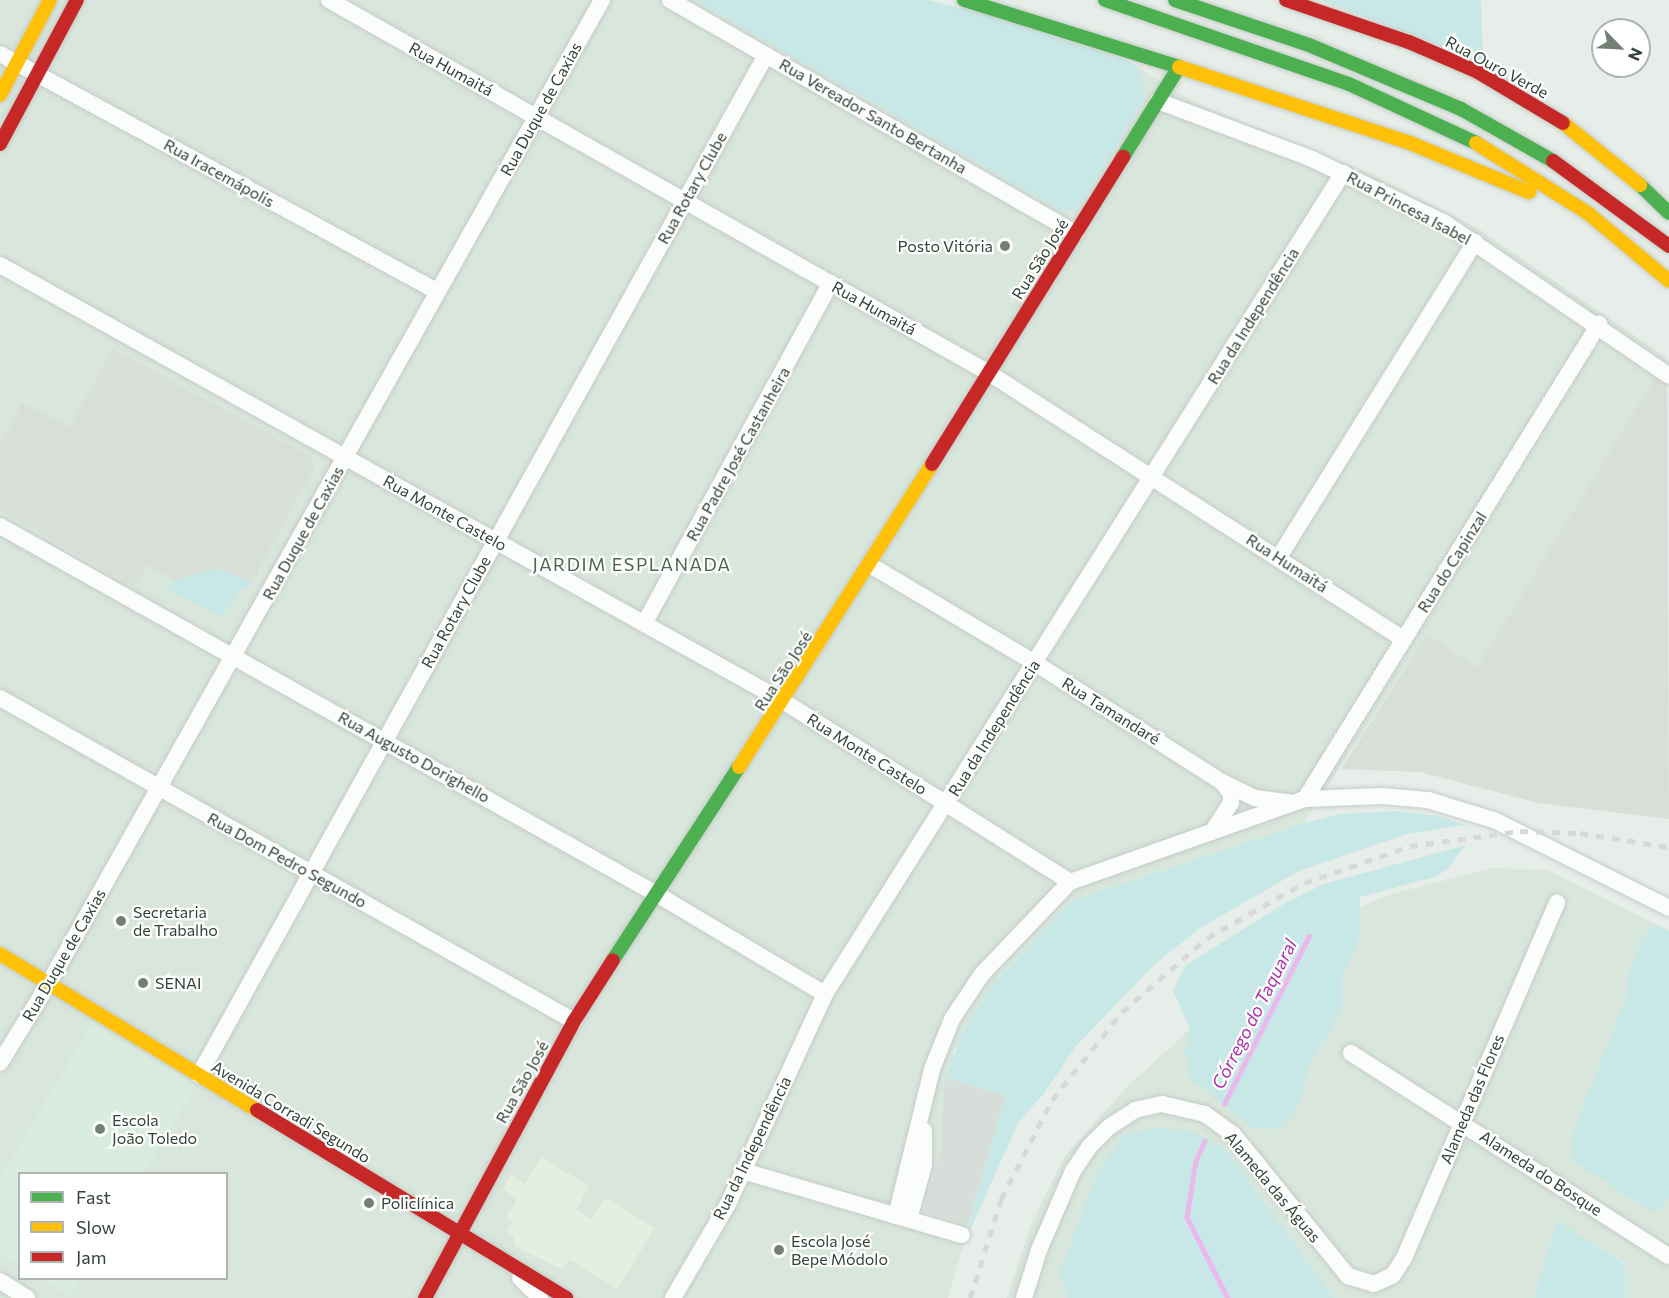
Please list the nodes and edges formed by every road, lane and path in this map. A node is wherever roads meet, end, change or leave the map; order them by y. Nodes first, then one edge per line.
1 (50, 0) edge
2 (77, 0) edge
3 (329, 0) edge
4 (602, 0) edge
5 (670, 0) edge
6 (964, 0) edge
7 (1106, 0) edge
8 (1175, 0) edge
9 (1286, 0) edge
10 (0, 54) edge
11 (766, 55) junction
12 (17, 63) junction
13 (1179, 67) junction
14 (37, 74) junction
15 (0, 95) edge
16 (1158, 101) junction
17 (536, 117) junction
18 (0, 144) edge
19 (1343, 173) junction
20 (685, 201) junction
21 (1669, 213) edge
22 (1076, 233) junction
23 (1475, 242) junction
24 (1669, 246) edge
25 (1633, 248) junction
26 (0, 265) edge
27 (1669, 281) edge
28 (831, 283) junction
29 (438, 292) junction
30 (1599, 324) junction
31 (989, 373) junction
32 (1669, 376) edge
33 (345, 458) junction
34 (1153, 475) junction
35 (0, 526) edge
36 (496, 541) junction
37 (1279, 557) junction
38 (870, 565) junction
39 (644, 624) junction
40 (1404, 639) junction
41 (234, 655) junction
42 (1035, 663) junction
43 (0, 698) edge
44 (783, 701) junction
45 (385, 740) junction
46 (1222, 782) junction
47 (159, 788) junction
48 (1301, 801) junction
49 (946, 804) junction
50 (1212, 832) junction
51 (311, 873) junction
52 (1070, 882) junction
53 (658, 895) junction
54 (1557, 902) dead end
55 (1669, 908) edge
56 (0, 954) edge
57 (49, 983) junction
58 (825, 994) junction
59 (573, 1022) junction
60 (1351, 1053) dead end
61 (0, 1063) edge
62 (199, 1076) junction
63 (1462, 1121) junction
64 (743, 1171) junction
65 (902, 1218) junction
66 (460, 1233) junction
67 (962, 1235) dead end
68 (1669, 1256) edge
69 (503, 1259) junction
70 (1374, 1284) joint
71 (2, 1286) edge
72 (27, 1298) edge
73 (425, 1298) edge
74 (540, 1298) edge
75 (566, 1298) edge
76 (673, 1298) edge
77 (1024, 1298) edge

1 - 12 main road
2 - 14 main road
3 - 17 street, Rua Humaitá
4 - 17 street, Rua Duque de Caxias
5 - 11 street, Rua Vereador Santo Bertanha
6 - 13 main road
7 - 25 main road
8 - 24 main road
9 - 21 main road, Rua Ouro Verde
10 - 12 street, Rua Iracemápolis
11 - 20 street, Rua Rotary Clube
11 - 22 street, Rua Vereador Santo Bertanha
12 - 14 street, Rua Iracemápolis
12 - 15 main road
13 - 16 main road, Rua São José
13 - 25 main road
14 - 18 main road
14 - 29 street, Rua Iracemápolis
16 - 19 street, Rua Princesa Isabel
16 - 22 main road, Rua São José
17 - 20 street, Rua Humaitá
17 - 29 street, Rua Duque de Caxias
19 - 23 street, Rua Princesa Isabel
19 - 34 street, Rua da Independência
20 - 28 street, Rua Humaitá
20 - 36 street, Rua Rotary Clube
22 - 31 main road, Rua São José
23 - 30 street, Rua Princesa Isabel
23 - 37 street
25 - 27 main road
26 - 33 street, Rua Monte Castelo
28 - 31 street, Rua Humaitá
28 - 39 street, Rua Padre José Castanheira
29 - 33 street, Rua Duque de Caxias
30 - 32 street, Rua Princesa Isabel
30 - 40 street, Rua do Capinzal
31 - 34 street, Rua Humaitá
31 - 38 main road, Rua São José
33 - 36 street, Rua Monte Castelo
33 - 41 street, Rua Duque de Caxias
34 - 37 street, Rua Humaitá
34 - 42 street, Rua da Independência
35 - 41 street, Rua Augusto Dorighello
36 - 39 street, Rua Monte Castelo
36 - 45 street, Rua Rotary Clube
37 - 40 street, Rua Humaitá
38 - 42 street, Rua Tamandaré
38 - 44 main road, Rua São José
39 - 44 street, Rua Monte Castelo
40 - 48 street, Rua do Capinzal
41 - 45 street, Rua Augusto Dorighello
41 - 47 street, Rua Duque de Caxias
42 - 46 street, Rua Tamandaré
42 - 49 street, Rua da Independência
43 - 47 street, Rua Dom Pedro Segundo
44 - 49 street, Rua Monte Castelo
44 - 53 main road, Rua São José
45 - 51 street, Rua Rotary Clube
45 - 53 street, Rua Augusto Dorighello
46 - 48 street, Rua Tamandaré
46 - 50 street
47 - 51 street, Rua Dom Pedro Segundo
47 - 57 street, Rua Duque de Caxias
48 - 50 street
48 - 55 street
49 - 52 street, Rua Monte Castelo
49 - 58 street, Rua da Independência
50 - 52 street
51 - 59 street, Rua Dom Pedro Segundo
51 - 62 street, Rua Rotary Clube
52 - 65 street
53 - 58 street, Rua Augusto Dorighello
53 - 59 main road, Rua São José
54 - 63 street, Alameda das Flores
56 - 57 main road, Avenida Corradi Segundo
57 - 61 street, Rua Duque de Caxias
57 - 62 main road, Avenida Corradi Segundo
58 - 64 street, Rua da Independência
59 - 66 main road, Rua São José
60 - 63 street, Alameda do Bosque
62 - 66 main road, Avenida Corradi Segundo
63 - 68 street, Alameda do Bosque
63 - 70 street, Alameda das Flores
64 - 65 street
64 - 76 street, Rua da Independência
65 - 67 street
66 - 69 main road, Avenida Corradi Segundo
66 - 73 main road, Rua São José
69 - 74 street
69 - 75 main road, Avenida Corradi Segundo
70 - 77 street, Alameda das Águas
71 - 72 street

